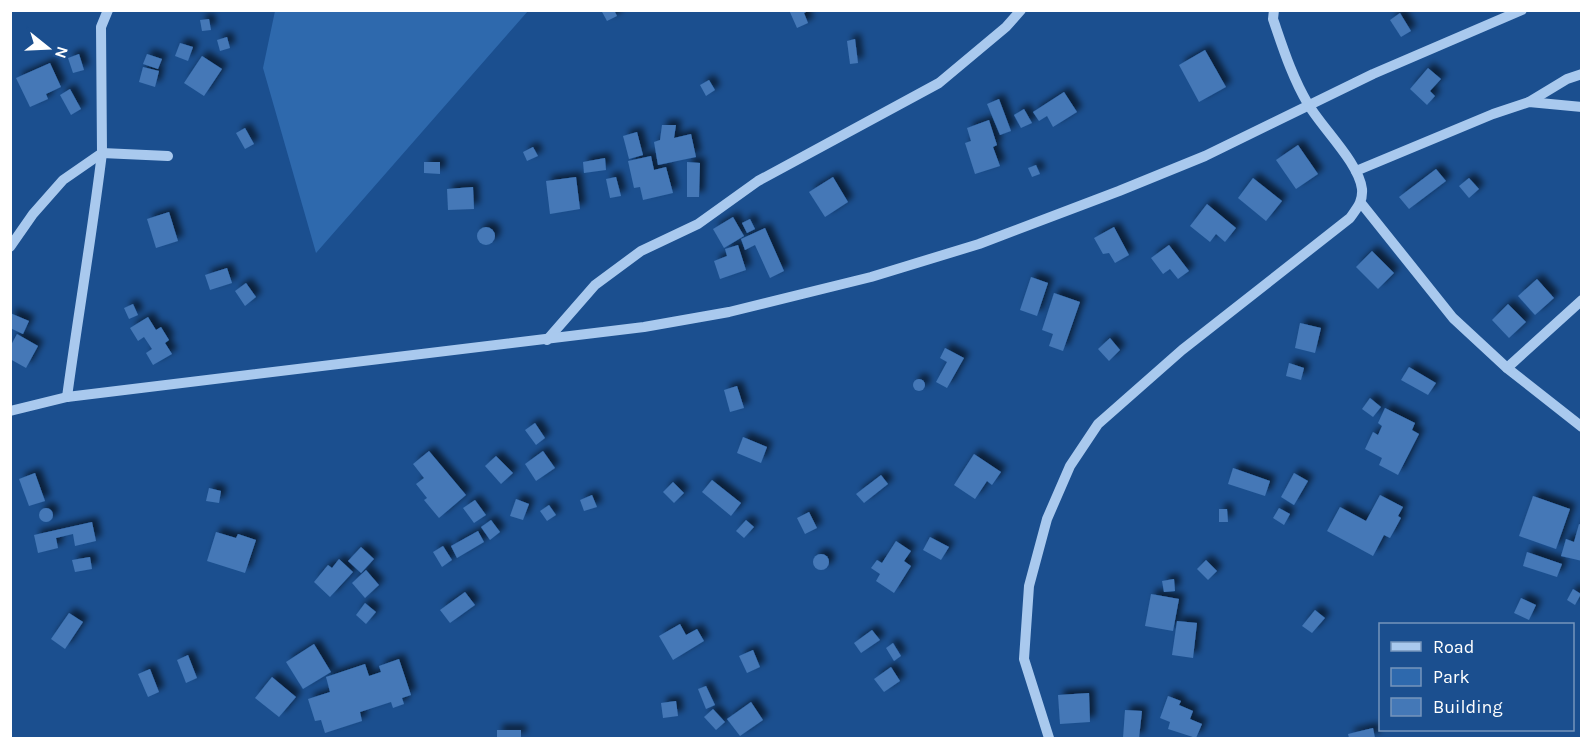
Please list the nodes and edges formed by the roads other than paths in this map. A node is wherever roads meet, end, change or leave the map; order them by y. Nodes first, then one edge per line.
1 (108, 10) edge
2 (1021, 10) edge
3 (1274, 10) edge
4 (1522, 10) edge
5 (1581, 74) edge
6 (1529, 102) junction
7 (1309, 106) junction
8 (1581, 107) edge
9 (102, 153) junction
10 (168, 156) dead end
11 (1356, 171) junction
12 (1361, 203) junction
13 (10, 247) edge
14 (1581, 300) edge
15 (547, 340) junction
16 (1507, 368) junction
17 (67, 398) junction
18 (10, 411) edge
19 (1581, 428) edge
20 (1049, 738) edge

1 - 9 street
2 - 15 street
3 - 7 street
4 - 7 street
5 - 6 street
6 - 8 street
6 - 11 street
7 - 11 street
7 - 15 street
9 - 10 street
9 - 13 street
9 - 17 street
11 - 12 street
12 - 16 street
12 - 20 street
14 - 16 street
15 - 17 street
16 - 19 street
17 - 18 street

